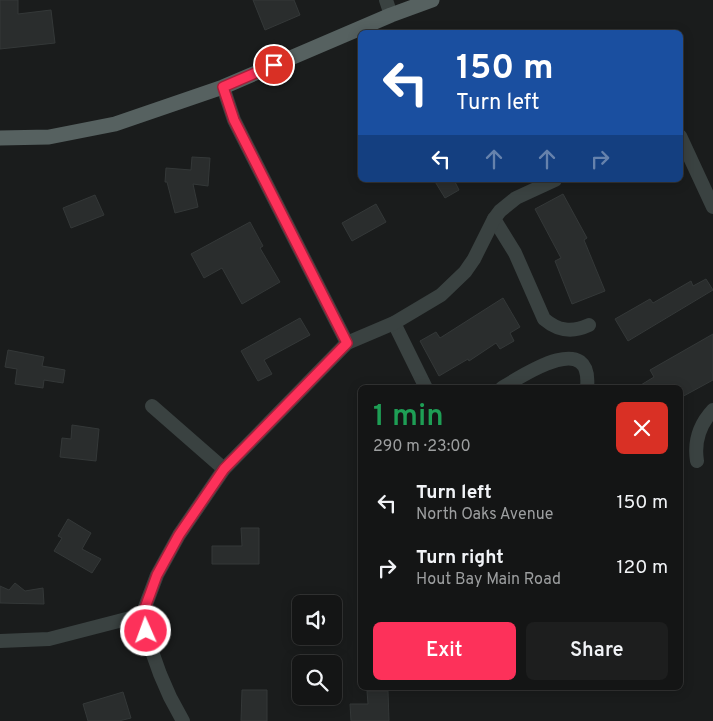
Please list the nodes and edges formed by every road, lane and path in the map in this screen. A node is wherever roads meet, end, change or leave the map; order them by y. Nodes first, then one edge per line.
1 (386, 0) edge
2 (432, 0) edge
3 (392, 15) junction
4 (223, 87) junction
5 (0, 138) edge
6 (683, 142) edge
7 (551, 182) edge
8 (713, 206) edge
9 (494, 219) junction
10 (394, 323) junction
11 (589, 325) dead end
12 (347, 343) junction
13 (425, 385) edge
14 (508, 385) edge
15 (587, 385) edge
16 (152, 406) dead end
17 (713, 410) edge
18 (697, 461) dead end
19 (224, 469) junction
20 (142, 616) junction
21 (0, 641) edge
22 (183, 721) edge

1 - 3 street
2 - 3 main road
3 - 4 main road
4 - 5 main road
4 - 12 street
6 - 8 street
7 - 9 street
9 - 10 street
9 - 11 street
10 - 12 street
10 - 13 street
12 - 19 street
14 - 15 street
16 - 19 street
17 - 18 street
19 - 20 street
20 - 21 street
20 - 22 street

